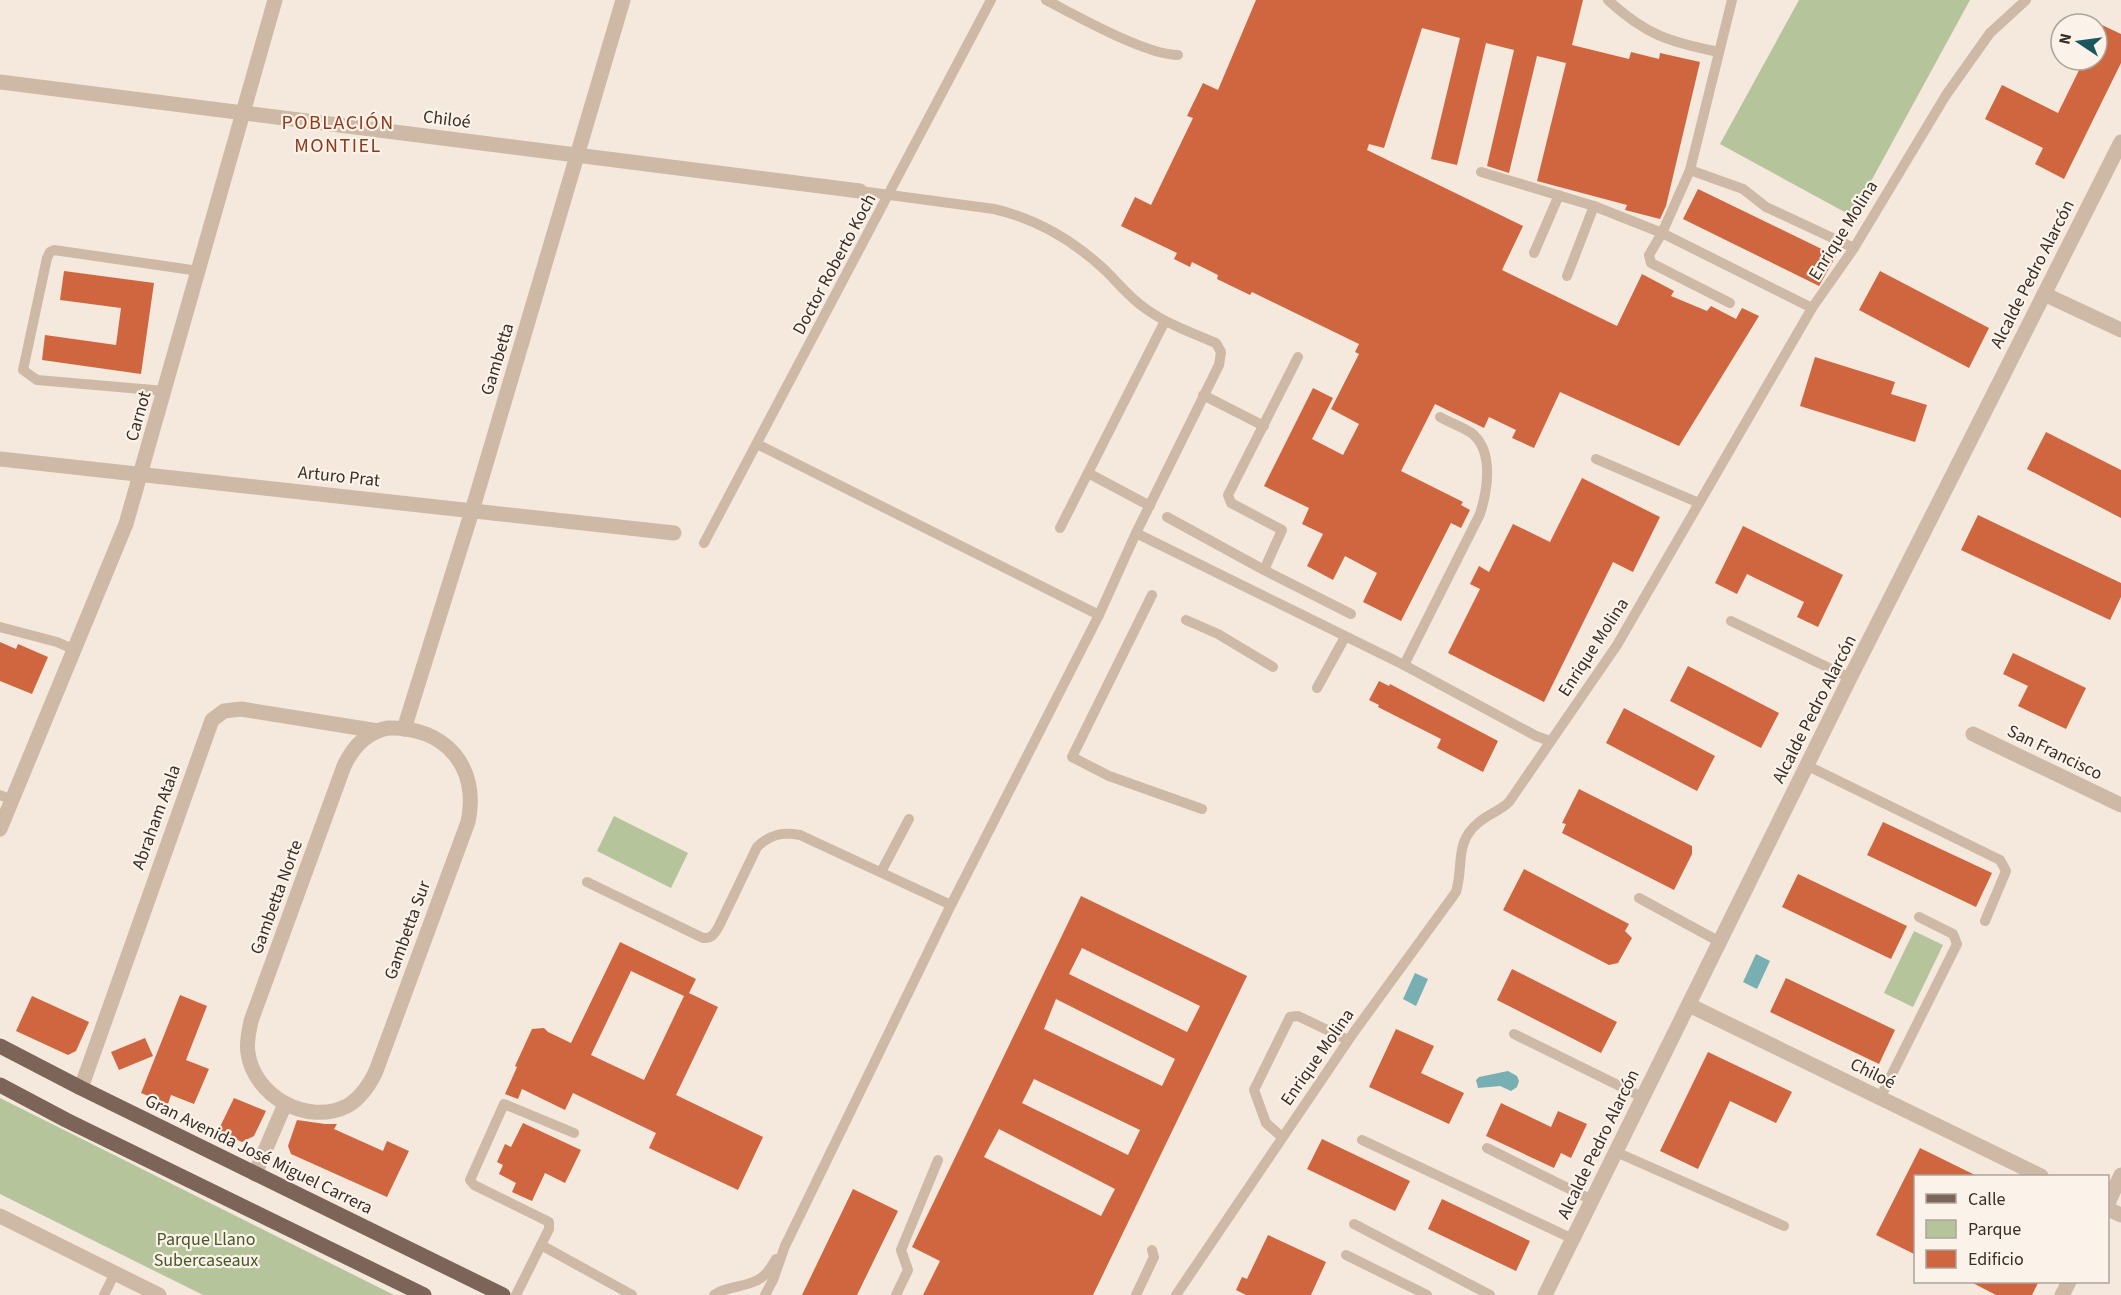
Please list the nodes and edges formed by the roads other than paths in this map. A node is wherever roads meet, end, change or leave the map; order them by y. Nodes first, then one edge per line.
1 (275, 0) edge
2 (623, 0) edge
3 (991, 0) edge
4 (1046, 0) edge
5 (1608, 0) edge
6 (1732, 0) edge
7 (2026, 0) edge
8 (1719, 52) junction
9 (1178, 55) dead end
10 (0, 82) edge
11 (243, 114) junction
12 (2121, 142) edge
13 (578, 155) junction
14 (1690, 170) junction
15 (1481, 172) dead end
16 (860, 191) joint
17 (1558, 195) junction
18 (888, 196) junction
19 (1594, 206) junction
20 (1662, 233) junction
21 (1854, 248) junction
22 (1534, 253) dead end
23 (199, 271) junction
24 (1567, 276) dead end
25 (2044, 294) junction
26 (1730, 303) dead end
27 (1812, 308) junction
28 (1165, 321) junction
29 (2121, 330) edge
30 (1298, 357) dead end
31 (165, 392) junction
32 (1203, 395) junction
33 (1440, 417) dead end
34 (1264, 426) junction
35 (757, 444) junction
36 (0, 459) edge
37 (1596, 459) dead end
38 (1088, 473) junction
39 (141, 474) junction
40 (1699, 503) junction
41 (1150, 506) junction
42 (472, 511) junction
43 (1167, 517) dead end
44 (1060, 528) dead end
45 (674, 533) dead end
46 (1136, 533) junction
47 (704, 543) dead end
48 (1264, 570) junction
49 (1152, 594) dead end
50 (1351, 614) dead end
51 (1099, 615) junction
52 (1186, 620) dead end
53 (1731, 621) dead end
54 (0, 627) edge
55 (1345, 637) junction
56 (75, 650) junction
57 (1404, 665) junction
58 (1273, 667) dead end
59 (1850, 678) junction
60 (1317, 688) dead end
61 (404, 729) junction
62 (378, 731) junction
63 (1973, 734) dead end
64 (1550, 741) junction
65 (1808, 766) junction
66 (6, 797) edge
67 (2121, 805) edge
68 (1202, 809) dead end
69 (909, 819) dead end
70 (0, 829) edge
71 (881, 872) junction
72 (587, 882) dead end
73 (1639, 898) dead end
74 (951, 905) junction
75 (1919, 917) dead end
76 (1985, 921) dead end
77 (1720, 942) junction
78 (1689, 1005) junction
79 (1514, 1034) dead end
80 (1348, 1040) junction
81 (0, 1046) edge
82 (0, 1085) edge
83 (81, 1088) junction
84 (1642, 1097) junction
85 (1880, 1098) junction
86 (285, 1104) junction
87 (574, 1133) dead end
88 (1282, 1137) junction
89 (1362, 1140) dead end
90 (1487, 1148) dead end
91 (1616, 1152) junction
92 (938, 1160) dead end
93 (255, 1174) junction
94 (2039, 1175) edge
95 (2121, 1175) edge
96 (1592, 1200) junction
97 (2109, 1201) edge
98 (0, 1216) edge
99 (1354, 1224) dead end
100 (1784, 1226) dead end
101 (1573, 1239) junction
102 (541, 1245) junction
103 (785, 1246) junction
104 (1152, 1250) dead end
105 (1346, 1255) dead end
106 (115, 1273) junction
107 (104, 1295) edge
108 (159, 1295) edge
109 (424, 1295) edge
110 (503, 1295) edge
111 (516, 1295) edge
112 (632, 1295) edge
113 (714, 1295) edge
114 (765, 1295) edge
115 (896, 1295) edge
116 (1136, 1295) edge
117 (1176, 1295) edge
118 (1427, 1295) edge
119 (1490, 1295) edge
120 (1545, 1295) edge

1 - 11 street, Carnot
2 - 13 street, Gambetta
3 - 18 lane, Doctor Roberto Koch
4 - 9 lane
5 - 8 lane
6 - 8 lane
7 - 21 lane, Enrique Molina
8 - 14 lane
10 - 11 street, Chiloé
11 - 13 street, Chiloé
11 - 23 street, Carnot
12 - 25 street, Alcalde Pedro Alarcón
13 - 16 street, Chiloé
13 - 42 street, Gambetta
14 - 20 lane
14 - 21 lane
15 - 17 lane
16 - 18 lane, Chiloé
17 - 19 lane
17 - 22 lane
18 - 28 lane, Chiloé
18 - 35 lane, Doctor Roberto Koch
19 - 20 lane
19 - 24 lane
20 - 26 lane
20 - 27 lane
21 - 27 lane, Enrique Molina
23 - 31 street, Carnot
23 - 31 lane
25 - 29 street
25 - 59 street, Alcalde Pedro Alarcón
27 - 40 lane, Enrique Molina
28 - 32 lane, Chiloé
28 - 38 lane
30 - 34 lane
31 - 39 street, Carnot
32 - 34 lane
32 - 41 lane
33 - 57 lane
34 - 48 lane
35 - 47 lane, Doctor Roberto Koch
35 - 51 lane
36 - 39 street, Arturo Prat
37 - 40 lane
38 - 41 lane
38 - 44 lane
39 - 42 street, Arturo Prat
39 - 56 street, Carnot
40 - 64 lane, Enrique Molina
41 - 46 lane
42 - 45 street, Arturo Prat
42 - 61 street, Gambetta
43 - 48 lane
46 - 51 lane
46 - 55 lane
48 - 50 lane
49 - 68 lane
51 - 74 lane
52 - 58 lane
53 - 59 lane
54 - 56 lane
55 - 57 lane
55 - 60 lane
56 - 66 street, Carnot
57 - 64 lane
59 - 65 street, Alcalde Pedro Alarcón
61 - 62 street
61 - 86 street, Gambetta Sur
62 - 83 street, Abraham Atala
62 - 86 street, Gambetta Norte
63 - 67 street, San Francisco
64 - 80 lane, Enrique Molina
65 - 76 lane
65 - 77 street, Alcalde Pedro Alarcón
66 - 70 street, Carnot
69 - 71 lane
71 - 72 lane
71 - 74 lane
73 - 77 lane
74 - 103 lane
75 - 85 lane
77 - 78 street, Alcalde Pedro Alarcón
78 - 84 street, Alcalde Pedro Alarcón
78 - 85 street, Chiloé
79 - 84 lane
80 - 88 lane, Enrique Molina
80 - 88 lane
81 - 83 main road, Gran Avenida José Miguel Carrera
82 - 109 main road
83 - 93 main road, Gran Avenida José Miguel Carrera
84 - 91 street, Alcalde Pedro Alarcón
85 - 94 street, Chiloé
86 - 93 street
87 - 102 lane
88 - 117 lane, Enrique Molina
89 - 101 lane
90 - 96 lane
91 - 96 street, Alcalde Pedro Alarcón
91 - 100 lane
92 - 115 lane
93 - 110 main road, Gran Avenida José Miguel Carrera
95 - 97 street
96 - 101 street, Alcalde Pedro Alarcón
98 - 106 street
99 - 119 lane
101 - 120 street, Alcalde Pedro Alarcón
102 - 111 lane
102 - 112 lane
103 - 113 lane
103 - 114 lane
104 - 116 lane
105 - 118 lane
106 - 107 lane
106 - 108 street

